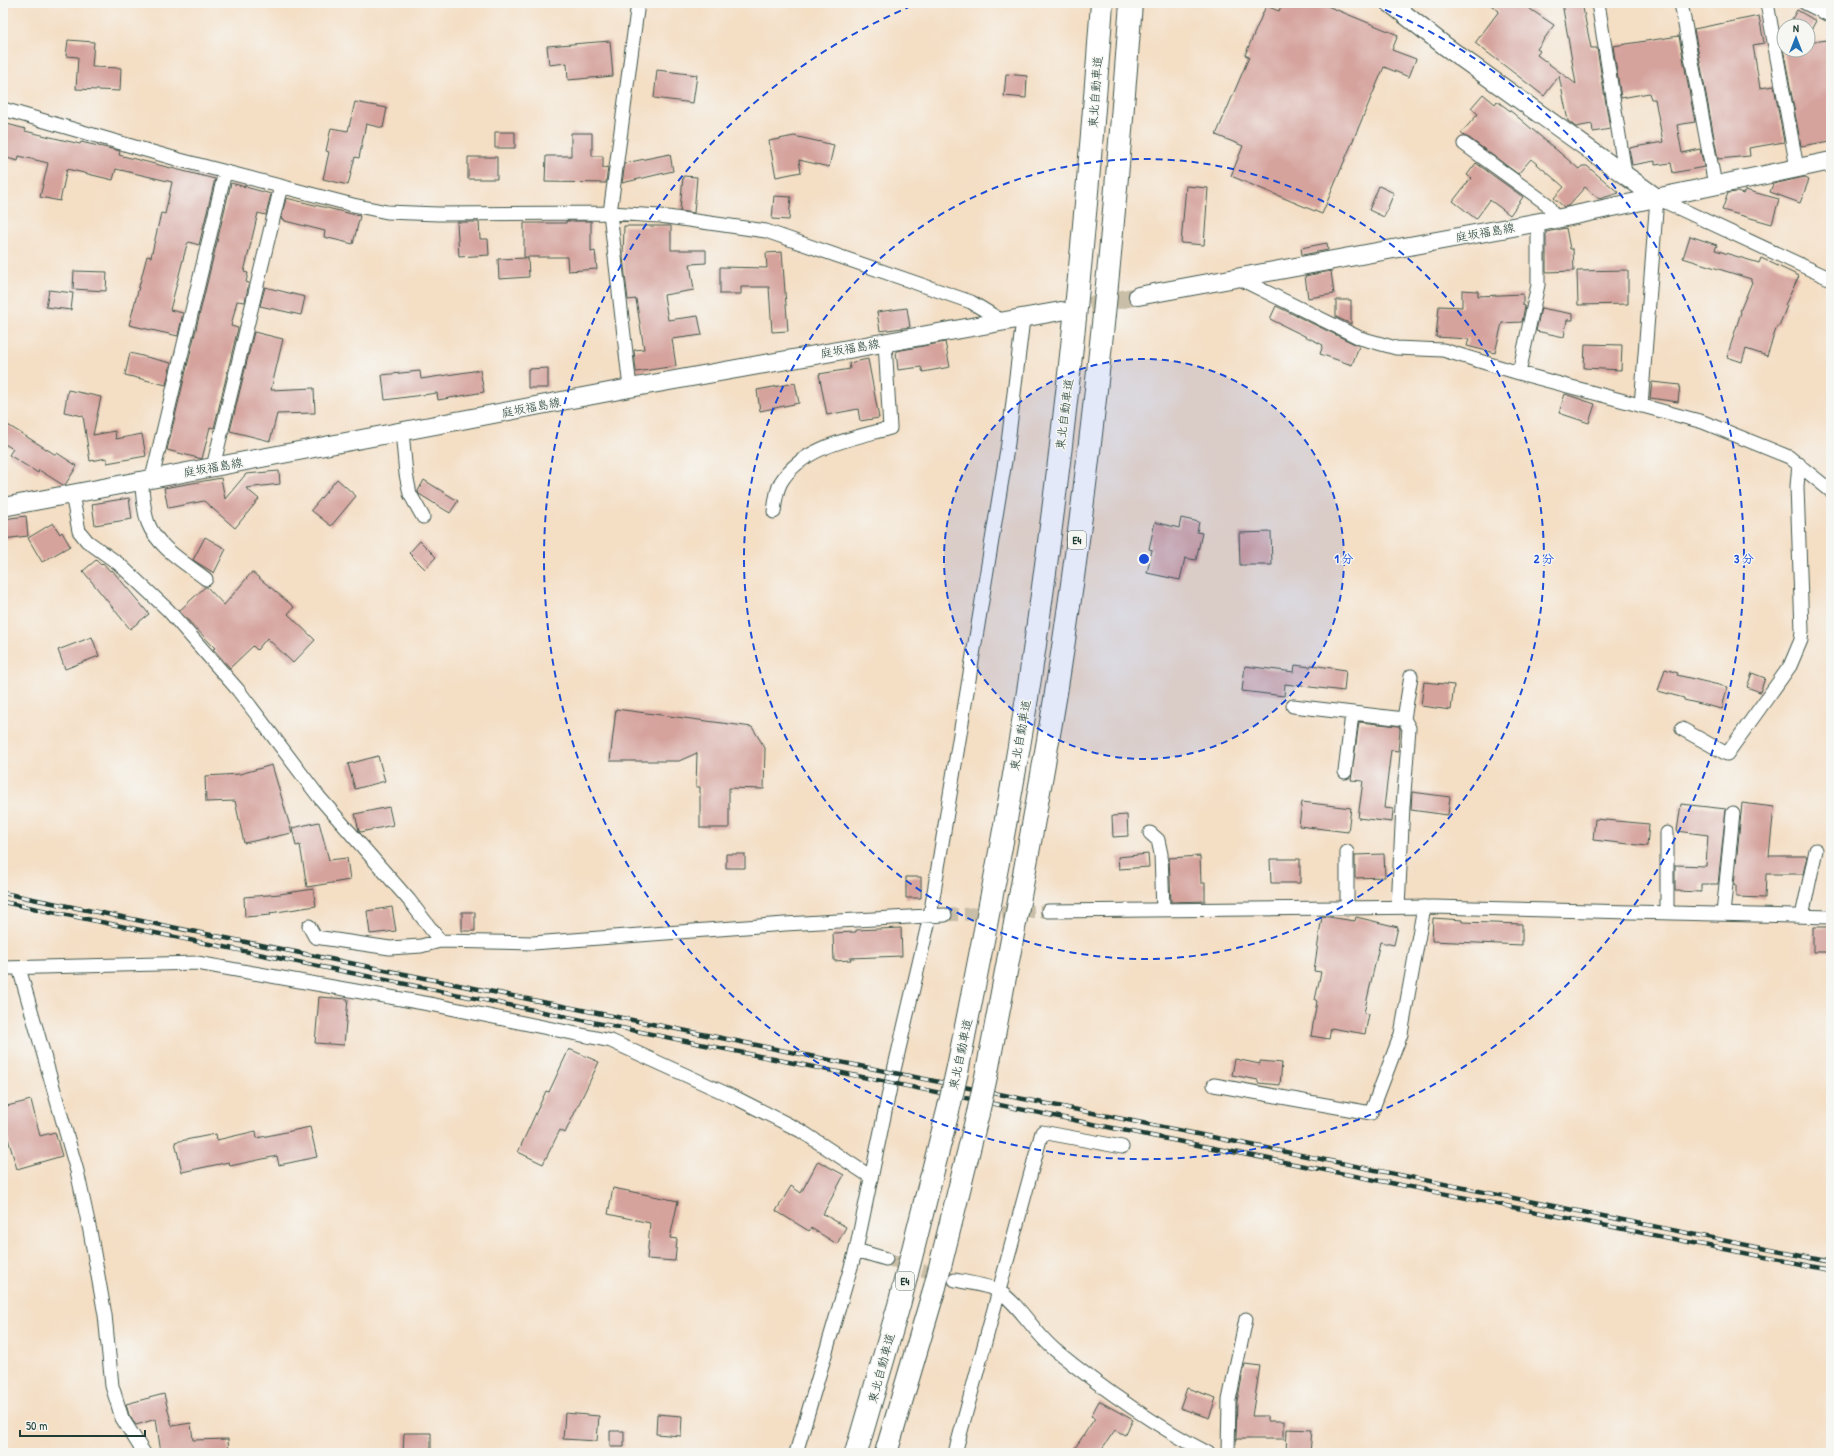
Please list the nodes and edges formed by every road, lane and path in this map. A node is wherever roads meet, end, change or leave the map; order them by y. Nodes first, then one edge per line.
1 (638, 3) edge
2 (1102, 3) edge
3 (1131, 3) edge
4 (1390, 3) edge
5 (1598, 3) edge
6 (1681, 3) edge
7 (1767, 3) edge
8 (1805, 3) edge
9 (1831, 16) edge
10 (3, 109) edge
11 (1464, 144) dead end
12 (1831, 161) edge
13 (1797, 168) junction
14 (225, 172) junction
15 (1625, 173) junction
16 (1715, 185) junction
17 (281, 186) junction
18 (1657, 198) junction
19 (610, 213) junction
20 (1556, 219) junction
21 (1538, 222) junction
22 (1236, 278) junction
23 (1831, 279) edge
24 (1138, 296) tunnel mouth
25 (1061, 311) tunnel mouth
26 (1023, 318) junction
27 (1004, 322) junction
28 (885, 342) junction
29 (1519, 374) junction
30 (630, 388) junction
31 (1641, 406) junction
32 (402, 431) junction
33 (1799, 464) junction
34 (213, 467) junction
35 (147, 478) junction
36 (1831, 491) edge
37 (72, 494) junction
38 (3, 507) edge
39 (774, 512) dead end
40 (423, 517) dead end
41 (206, 579) dead end
42 (1411, 676) dead end
43 (1293, 706) dead end
44 (1352, 714) junction
45 (1404, 719) junction
46 (1682, 729) dead end
47 (1345, 772) dead end
48 (1733, 813) dead end
49 (1150, 833) dead end
50 (1668, 833) dead end
51 (1816, 850) dead end
52 (1347, 852) dead end
53 (1398, 907) junction
54 (1424, 907) junction
55 (1347, 909) junction
56 (1163, 910) junction
57 (1048, 911) tunnel mouth
58 (1667, 913) junction
59 (1723, 914) junction
60 (945, 915) tunnel mouth
61 (930, 916) junction
62 (1802, 916) junction
63 (1831, 917) edge
64 (308, 926) dead end
65 (440, 941) junction
66 (3, 968) edge
67 (19, 968) junction
68 (1214, 1085) dead end
69 (1122, 1147) dead end
70 (871, 1177) junction
71 (856, 1250) junction
72 (886, 1259) tunnel mouth
73 (955, 1280) tunnel mouth
74 (998, 1290) junction
75 (1246, 1319) dead end
76 (144, 1453) edge
77 (796, 1453) edge
78 (856, 1453) edge
79 (886, 1453) edge
80 (954, 1453) edge
81 (1208, 1453) edge
82 (1228, 1453) edge

1 - 19 street
2 - 78 highway, 東北自動車道 / E4, bridge
3 - 79 highway, E4, bridge
4 - 15 main road
5 - 15 street
6 - 16 street
7 - 13 street
8 - 9 street
10 - 14 street
11 - 20 street
12 - 13 main road, 庭坂福島線
13 - 16 main road, 庭坂福島線
14 - 17 street
14 - 35 street
15 - 18 main road
16 - 18 main road, 庭坂福島線
17 - 19 street
17 - 34 street
18 - 20 main road, 庭坂福島線
18 - 23 street
18 - 31 street
19 - 27 street
19 - 30 street
20 - 21 main road, 庭坂福島線
21 - 22 main road, 庭坂福島線
21 - 29 street
22 - 24 main road, 庭坂福島線
22 - 29 street
25 - 26 main road, 庭坂福島線
26 - 27 main road, 庭坂福島線
26 - 61 street
27 - 28 main road, 庭坂福島線
28 - 30 main road, 庭坂福島線
28 - 39 street
29 - 31 street
30 - 32 main road, 庭坂福島線
31 - 33 street
32 - 34 main road, 庭坂福島線
32 - 40 street
33 - 36 street
33 - 46 street
34 - 35 main road, 庭坂福島線
35 - 37 main road, 庭坂福島線
35 - 41 street
37 - 38 main road, 庭坂福島線
37 - 65 street
42 - 45 street
43 - 44 street
44 - 45 street
44 - 47 street
45 - 53 street
48 - 59 street
49 - 56 street
50 - 58 street
51 - 62 street
52 - 55 street
53 - 54 street
53 - 55 street
54 - 58 street
54 - 68 street
55 - 56 street
56 - 57 street
58 - 59 street
59 - 62 street
60 - 61 street
61 - 65 street
61 - 70 street
62 - 63 street
64 - 65 street
66 - 67 street
67 - 70 street
67 - 76 street
69 - 74 street
70 - 71 street
71 - 72 street
71 - 77 street
73 - 74 street
74 - 80 street
74 - 81 street
75 - 82 street

